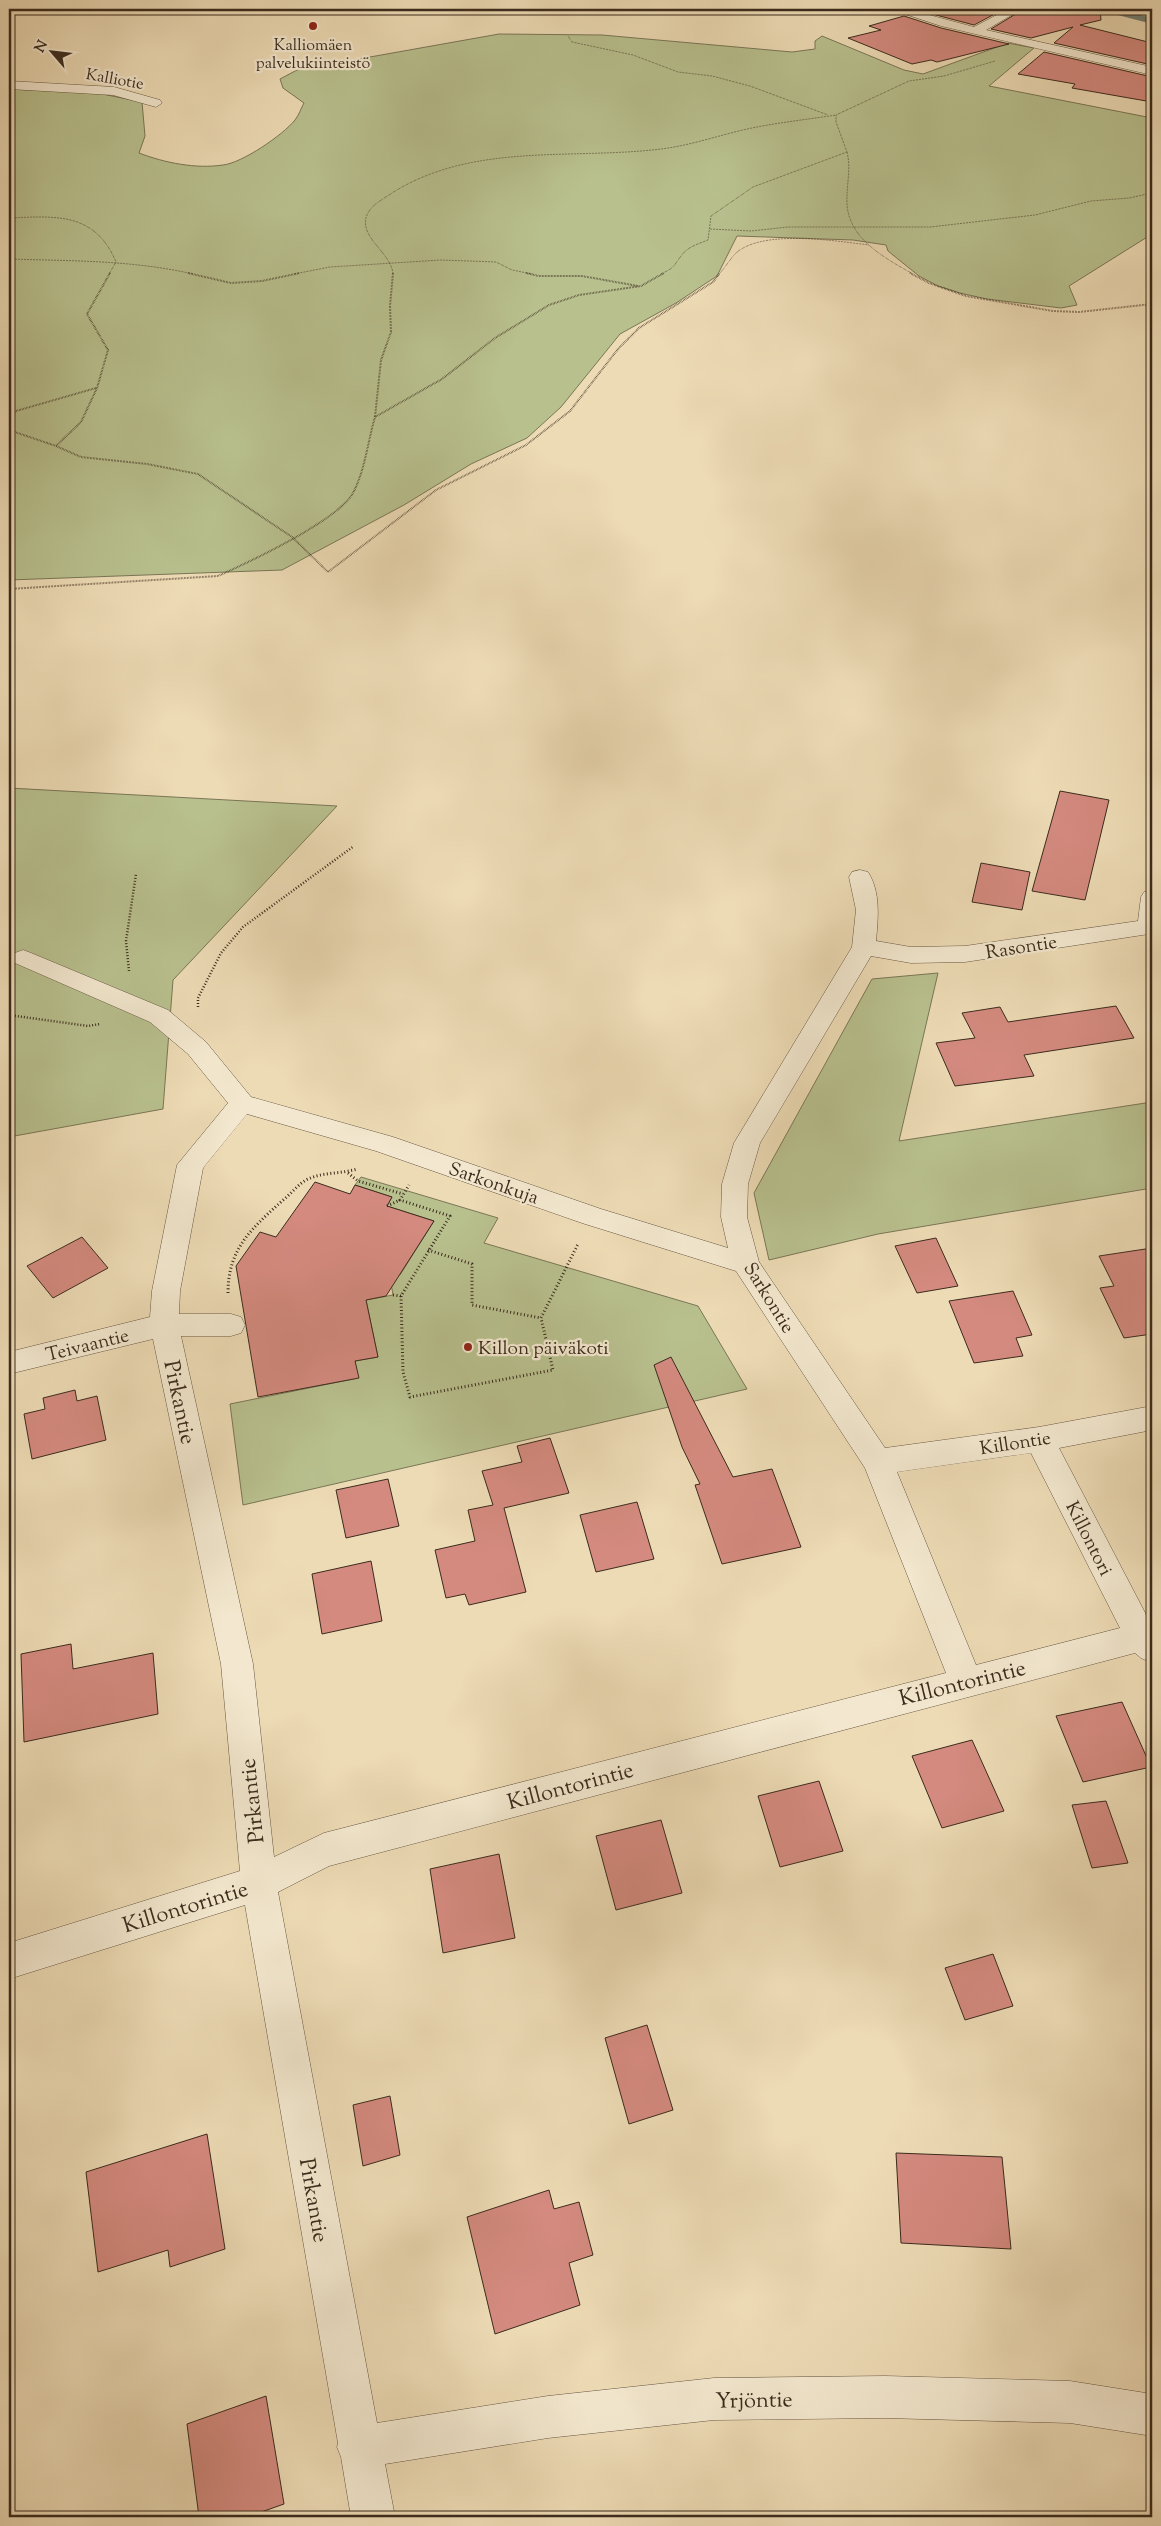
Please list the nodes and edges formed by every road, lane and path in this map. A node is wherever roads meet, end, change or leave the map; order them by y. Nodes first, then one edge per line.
1 (896, 9) edge
2 (1016, 9) edge
3 (975, 30) junction
4 (568, 36) dead end
5 (1017, 40) junction
6 (1152, 70) edge
7 (9, 85) edge
8 (156, 103) dead end
9 (829, 115) junction
10 (836, 115) junction
11 (847, 152) junction
12 (1152, 193) edge
13 (9, 218) edge
14 (851, 226) junction
15 (710, 229) junction
16 (869, 245) junction
17 (9, 259) edge
18 (116, 262) junction
19 (392, 264) junction
20 (641, 286) junction
21 (1152, 304) edge
22 (97, 388) junction
23 (9, 413) edge
24 (375, 417) junction
25 (9, 430) edge
26 (56, 446) junction
27 (292, 538) junction
28 (9, 589) edge
29 (354, 846) dead end
30 (136, 874) dead end
31 (860, 877) dead end
32 (1152, 897) edge
33 (1151, 926) edge
34 (864, 947) junction
35 (23, 958) dead end
36 (9, 1015) edge
37 (159, 1016) junction
38 (197, 1048) junction
39 (242, 1103) junction
40 (384, 1144) junction
41 (347, 1173) junction
42 (400, 1200) junction
43 (387, 1206) dead end
44 (428, 1250) junction
45 (746, 1264) junction
46 (566, 1267) dead end
47 (393, 1295) dead end
48 (400, 1296) junction
49 (541, 1318) junction
50 (164, 1325) junction
51 (231, 1325) joint
52 (9, 1363) edge
53 (1152, 1418) edge
54 (1039, 1439) junction
55 (878, 1462) junction
56 (1147, 1642) edge
57 (966, 1681) junction
58 (260, 1883) junction
59 (9, 1961) edge
60 (1152, 2415) edge
61 (358, 2446) junction
62 (373, 2517) edge

1 - 3 street
2 - 3 street
3 - 5 street
4 - 9 path
5 - 6 street
5 - 10 path
7 - 8 street, Kalliotie
9 - 10 path
9 - 19 path
10 - 11 path
11 - 14 path
11 - 15 path
12 - 14 path
13 - 18 path
14 - 15 path
14 - 16 path
15 - 20 path
16 - 21 path
16 - 27 path
17 - 18 path
18 - 19 path
18 - 22 path
19 - 20 path
19 - 24 path
20 - 24 path
22 - 23 path
22 - 26 path
24 - 27 path
25 - 26 path
26 - 27 path
27 - 28 path
29 - 38 path
30 - 37 path
31 - 34 street, Sarkontie
32 - 33 street, Rasontie
33 - 34 street, Rasontie
34 - 45 street, Sarkontie
35 - 37 street
36 - 37 path
37 - 38 street
38 - 39 street
39 - 40 street, Sarkonkuja
39 - 50 street, Pirkantie
40 - 41 path
40 - 45 street, Sarkonkuja
41 - 42 path
41 - 51 path
42 - 43 path
42 - 44 path
44 - 48 path
44 - 49 path
45 - 55 street, Sarkontie
46 - 49 path
47 - 48 path
48 - 49 path
50 - 51 street, Teivaantie
50 - 52 street, Teivaantie
50 - 58 street, Pirkantie
53 - 54 street, Killontie
54 - 55 street, Killontie
54 - 56 street, Killontori
55 - 57 street, Sarkontie
56 - 57 street, Killontorintie
57 - 58 street, Killontorintie
58 - 59 street, Killontorintie
58 - 61 street, Pirkantie
60 - 61 street, Yrjöntie
61 - 62 street, Pirkantie

